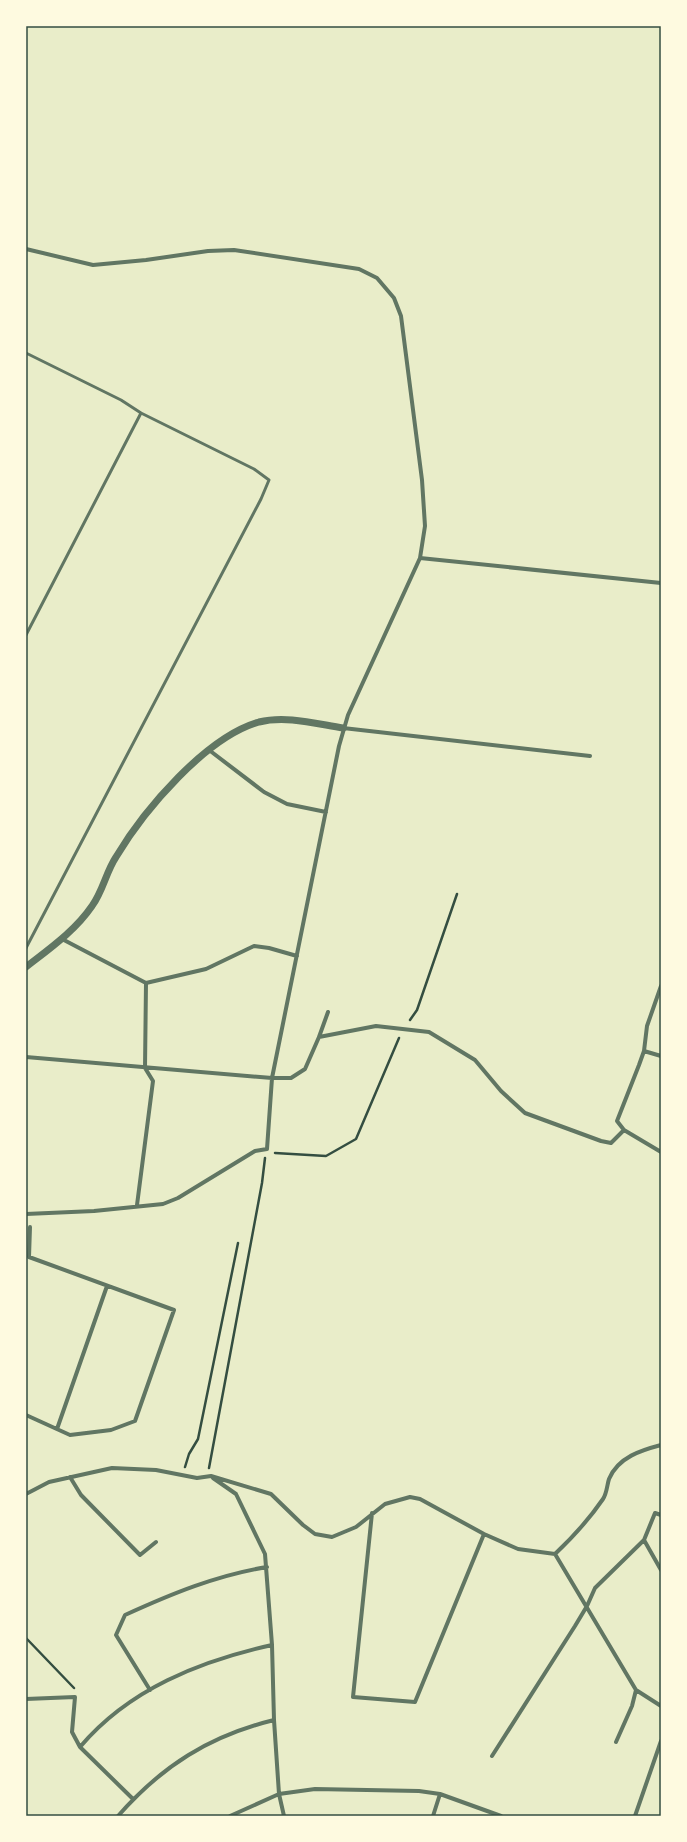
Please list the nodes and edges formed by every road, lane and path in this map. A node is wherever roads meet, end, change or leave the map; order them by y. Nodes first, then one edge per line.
1 (26, 249) edge
2 (26, 353) edge
3 (141, 413) junction
4 (420, 558) junction
5 (661, 583) edge
6 (26, 635) edge
7 (343, 728) junction
8 (209, 750) junction
9 (590, 756) dead end
10 (326, 812) junction
11 (457, 894) dead end
12 (62, 939) junction
13 (26, 948) edge
14 (297, 956) junction
15 (26, 968) edge
16 (146, 983) junction
17 (661, 986) edge
18 (328, 1012) dead end
19 (403, 1028) junction
20 (319, 1037) junction
21 (644, 1051) junction
22 (661, 1056) edge
23 (26, 1057) edge
24 (145, 1068) junction
25 (272, 1078) junction
26 (624, 1130) junction
27 (267, 1148) junction
28 (661, 1152) edge
29 (264, 1164) dead end
30 (137, 1205) junction
31 (26, 1214) edge
32 (30, 1227) dead end
33 (238, 1243) dead end
34 (108, 1286) junction
35 (26, 1414) edge
36 (56, 1429) junction
37 (661, 1445) edge
38 (183, 1475) junction
39 (211, 1476) junction
40 (70, 1477) junction
41 (26, 1494) edge
42 (372, 1513) junction
43 (661, 1515) edge
44 (484, 1534) junction
45 (644, 1540) junction
46 (156, 1542) dead end
47 (555, 1554) junction
48 (267, 1567) junction
49 (661, 1570) edge
50 (587, 1606) junction
51 (26, 1638) edge
52 (272, 1645) junction
53 (150, 1690) junction
54 (636, 1690) junction
55 (75, 1697) junction
56 (26, 1699) edge
57 (661, 1706) edge
58 (274, 1720) junction
59 (661, 1741) edge
60 (616, 1742) dead end
61 (80, 1747) junction
62 (492, 1756) dead end
63 (279, 1794) junction
64 (440, 1794) junction
65 (133, 1799) junction
66 (118, 1816) edge
67 (230, 1816) edge
68 (284, 1816) edge
69 (433, 1816) edge
70 (501, 1816) edge
71 (635, 1816) edge

1 - 4 street
2 - 3 lane
3 - 6 lane
3 - 13 lane
4 - 5 street
4 - 7 street
7 - 8 street
7 - 9 street
7 - 10 street
8 - 10 street
8 - 12 street
10 - 14 street
11 - 19 path
12 - 15 street
12 - 16 street
14 - 16 street
14 - 25 street
16 - 24 street
17 - 21 street
18 - 20 street
19 - 20 street
19 - 26 street
19 - 27 path
20 - 25 street
21 - 22 street
21 - 26 street
23 - 24 street
24 - 25 street
24 - 30 street
25 - 27 street
26 - 28 street
27 - 30 street
29 - 39 path
30 - 31 street
32 - 34 street
33 - 38 path
34 - 36 street
34 - 36 street
35 - 36 street
37 - 47 street
38 - 39 street
38 - 40 street
39 - 42 street
39 - 48 street
40 - 41 street
40 - 46 street
42 - 44 street
42 - 44 street
43 - 45 street
44 - 47 street
45 - 49 street
45 - 50 street
47 - 50 street
48 - 52 street
48 - 53 street
50 - 54 street
50 - 62 street
51 - 55 path
52 - 53 street
52 - 58 street
53 - 61 street
54 - 57 street
54 - 60 street
55 - 56 street
55 - 61 street
58 - 63 street
58 - 65 street
59 - 71 street
61 - 65 street
63 - 64 street
63 - 67 street
63 - 68 street
64 - 69 street
64 - 70 street
65 - 66 street

